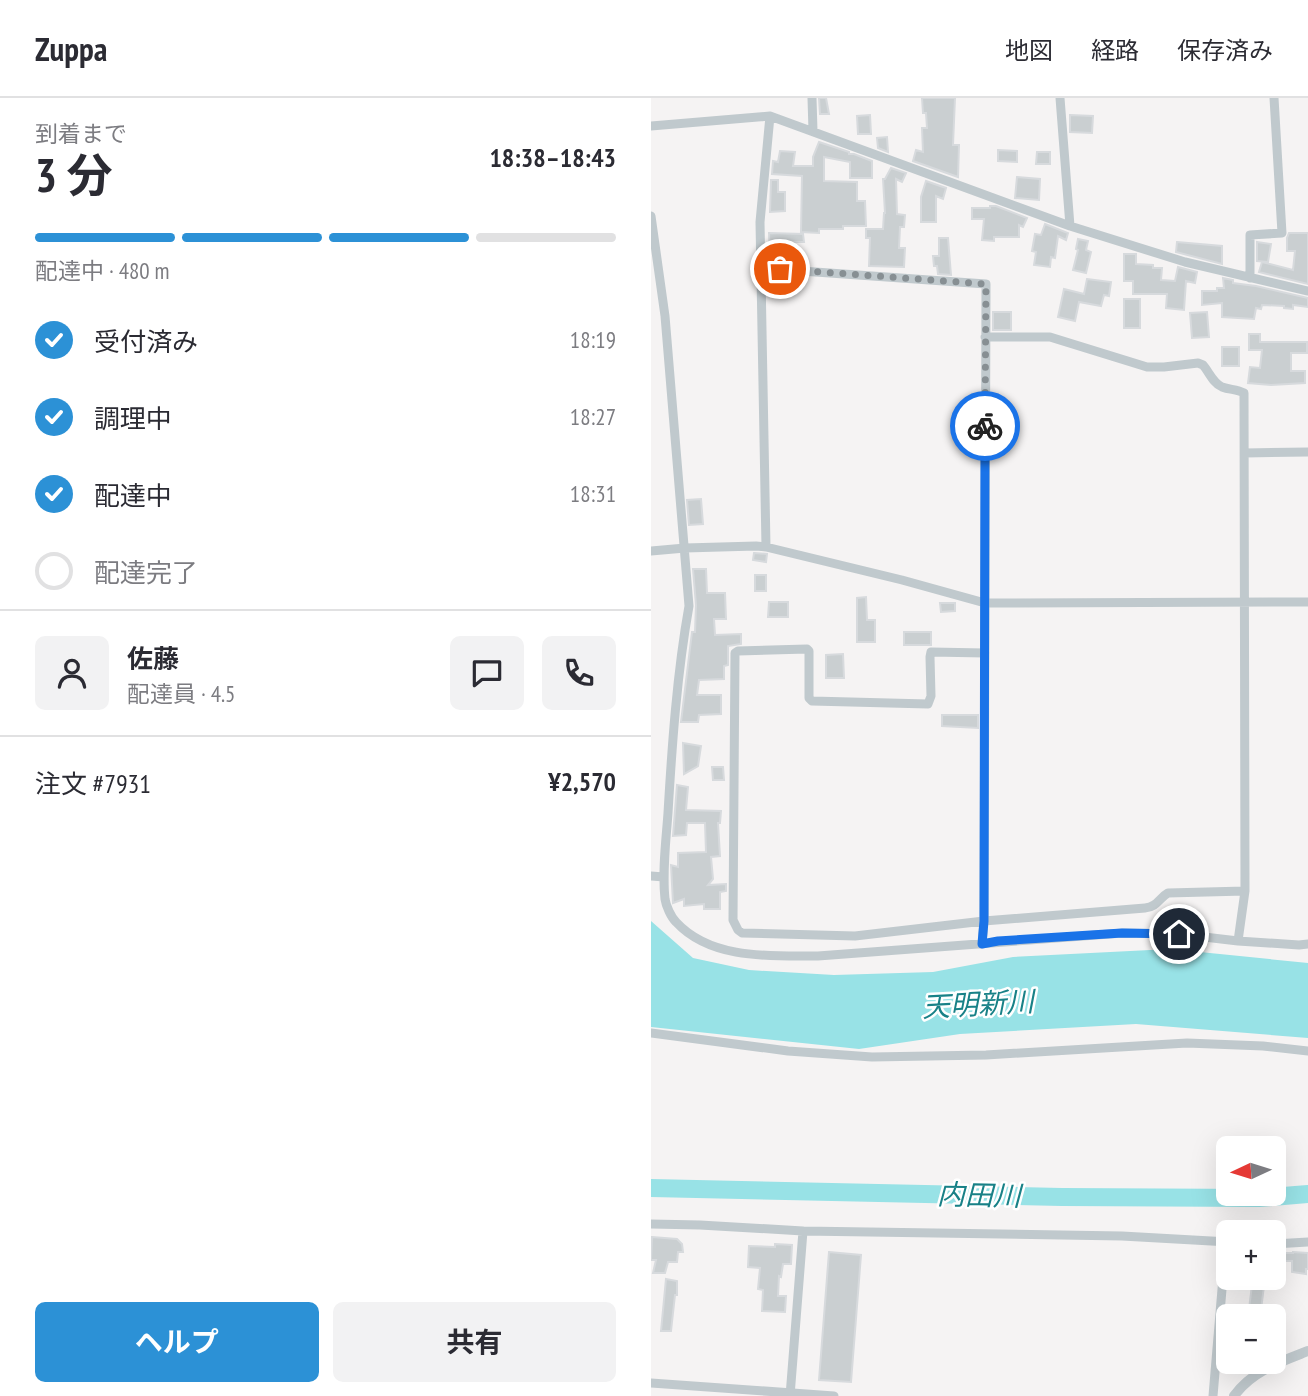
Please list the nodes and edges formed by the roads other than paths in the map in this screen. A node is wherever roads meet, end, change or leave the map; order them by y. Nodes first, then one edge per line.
1 (811, 98) edge
2 (1060, 98) edge
3 (1274, 98) edge
4 (769, 116) junction
5 (651, 127) edge
6 (813, 131) junction
7 (651, 216) edge
8 (1070, 226) junction
9 (760, 268) junction
10 (1250, 278) junction
11 (1308, 291) edge
12 (985, 337) junction
13 (1308, 452) edge
14 (1245, 453) junction
15 (766, 547) junction
16 (683, 548) junction
17 (651, 551) edge
18 (1244, 601) junction
19 (1308, 602) edge
20 (985, 603) junction
21 (985, 653) junction
22 (651, 876) edge
23 (664, 877) junction
24 (1245, 891) junction
25 (984, 921) junction
26 (1238, 942) junction
27 (982, 944) junction
28 (1308, 944) edge
29 (651, 1032) edge
30 (1308, 1051) edge
31 (651, 1224) edge
32 (803, 1231) junction
33 (1216, 1241) edge
34 (1308, 1242) edge
35 (1286, 1243) edge
36 (1223, 1290) edge
37 (1308, 1351) edge
38 (651, 1383) edge
39 (790, 1395) edge
40 (834, 1396) edge
41 (1213, 1396) edge
42 (1234, 1396) edge

1 - 6 street
2 - 8 street
3 - 10 street
4 - 5 street
4 - 6 street
4 - 9 street
6 - 8 street
7 - 16 street
8 - 10 street
9 - 12 street
9 - 15 street
10 - 11 street
12 - 14 street
12 - 20 street
13 - 14 street
14 - 18 street
15 - 16 street
15 - 20 street
16 - 17 street
16 - 23 street
18 - 19 street
18 - 20 street
18 - 24 street
20 - 21 street
21 - 25 street
21 - 25 street
22 - 23 street
23 - 27 street
24 - 25 street
24 - 26 street
25 - 27 street
26 - 27 street
26 - 28 street
29 - 30 street
31 - 32 street
32 - 33 street
32 - 39 street
34 - 35 street
36 - 41 street
37 - 42 street
38 - 39 street
39 - 40 street

